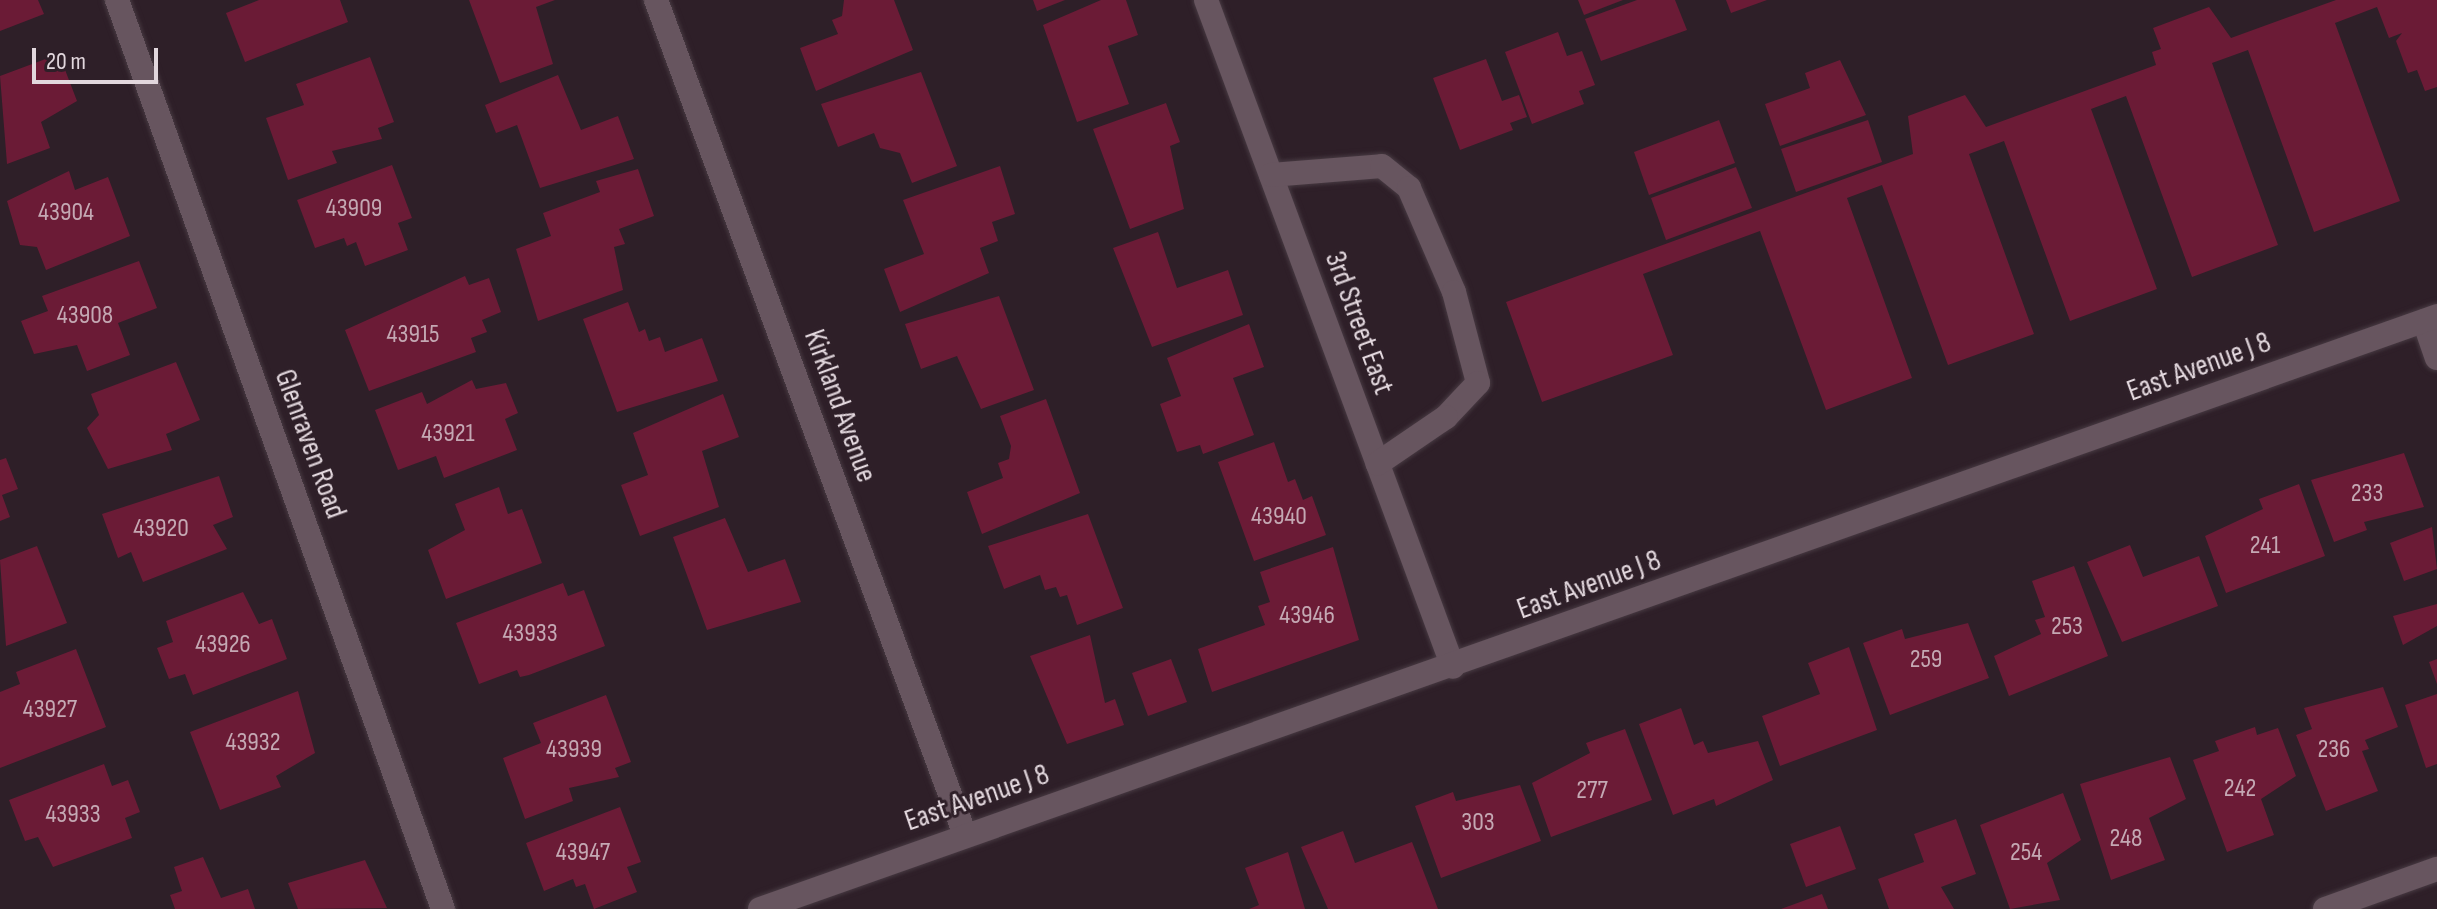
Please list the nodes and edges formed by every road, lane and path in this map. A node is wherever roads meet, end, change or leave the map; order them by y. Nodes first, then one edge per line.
1 (117, 0) edge
2 (656, 0) edge
3 (1206, 0) edge
4 (1271, 175) junction
5 (2430, 319) edge
6 (2437, 358) edge
7 (1377, 464) junction
8 (1453, 667) junction
9 (965, 835) junction
10 (2437, 869) edge
11 (443, 909) edge
12 (760, 909) edge
13 (2325, 909) edge

1 - 11 street, Glenraven Road
2 - 9 street, Kirkland Avenue
3 - 4 street, 3rd Street East
4 - 7 street, 3rd Street East
4 - 7 street
5 - 6 street
5 - 8 street, East Avenue J 8
7 - 8 street, 3rd Street East
8 - 9 street, East Avenue J 8
9 - 12 street, East Avenue J 8
10 - 13 street

